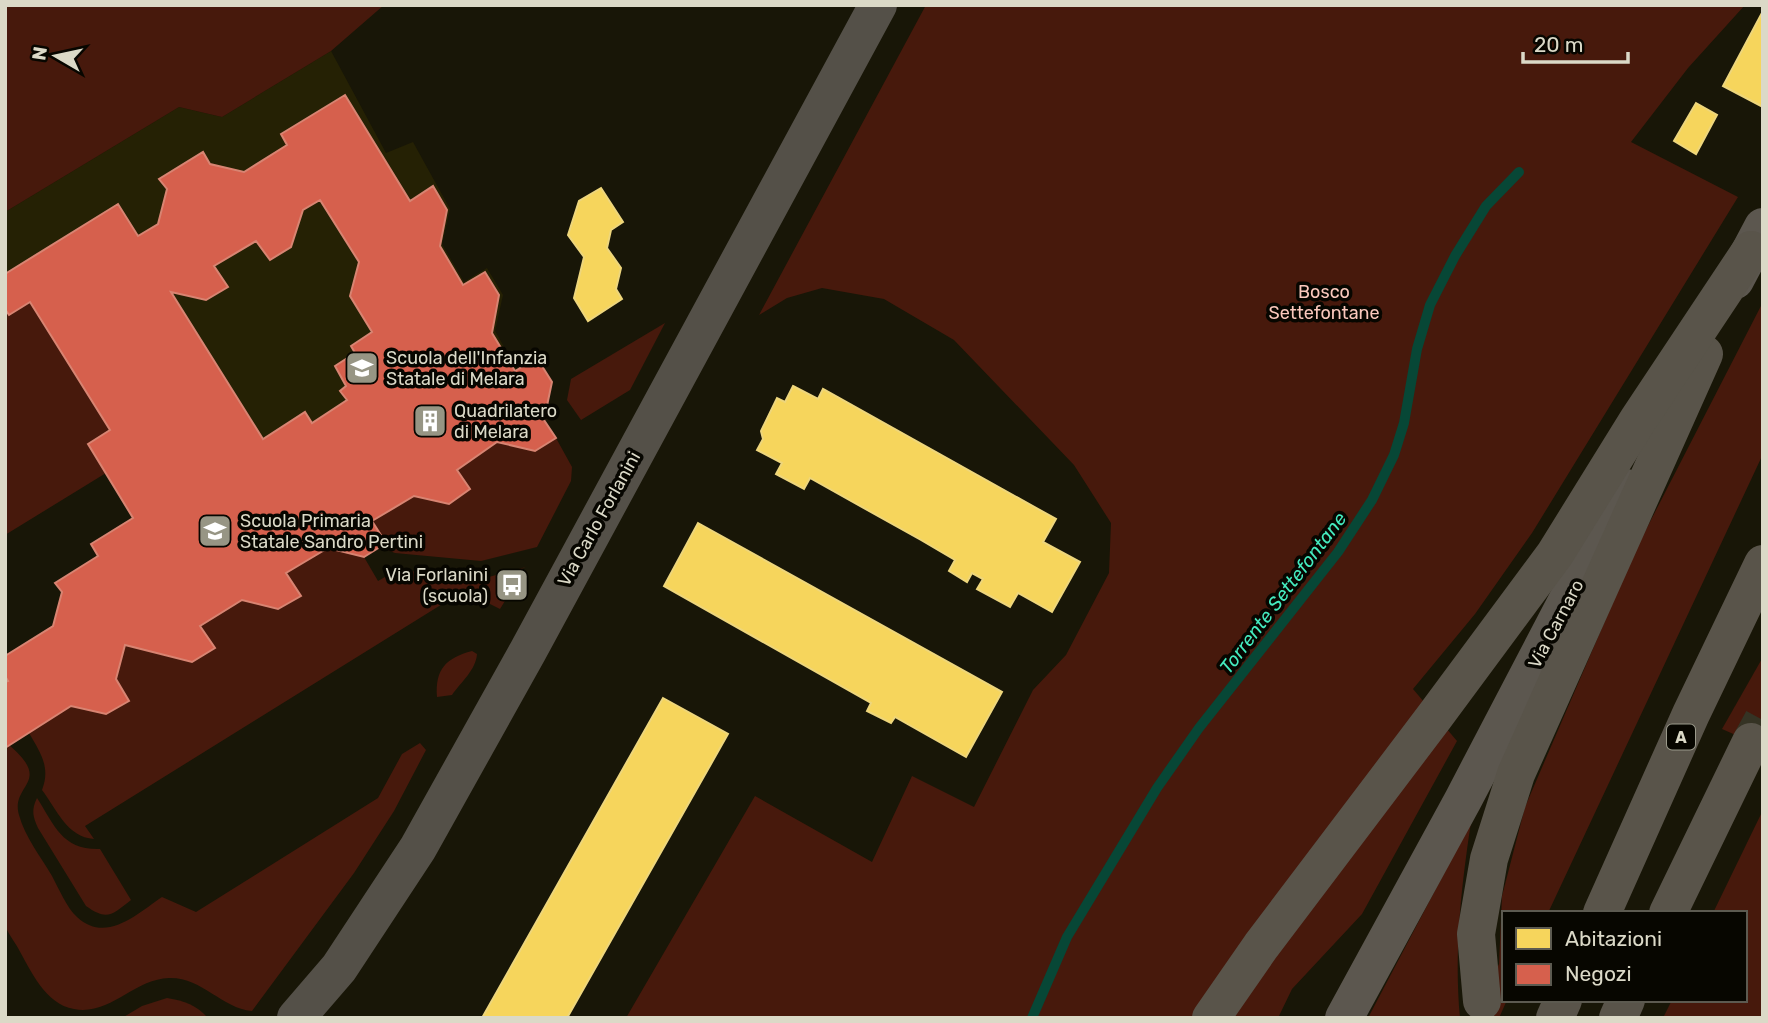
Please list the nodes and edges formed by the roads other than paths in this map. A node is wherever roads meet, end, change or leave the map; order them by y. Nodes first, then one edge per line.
1 (877, 5) edge
2 (1757, 239) edge
3 (1763, 564) edge
4 (1751, 742) tunnel mouth
5 (1603, 911) edge
6 (1669, 911) edge
7 (1482, 1001) dead end
8 (1562, 1002) edge
9 (1625, 1002) edge
10 (296, 1018) edge
11 (1211, 1018) edge
12 (1344, 1018) edge
13 (1555, 1018) edge
14 (1618, 1018) edge

1 - 10 main road, Via Carlo Forlanini
2 - 7 highway
2 - 11 highway
2 - 12 main road, Via Carnaro
3 - 5 highway, A
4 - 6 highway
8 - 13 highway
9 - 14 highway

